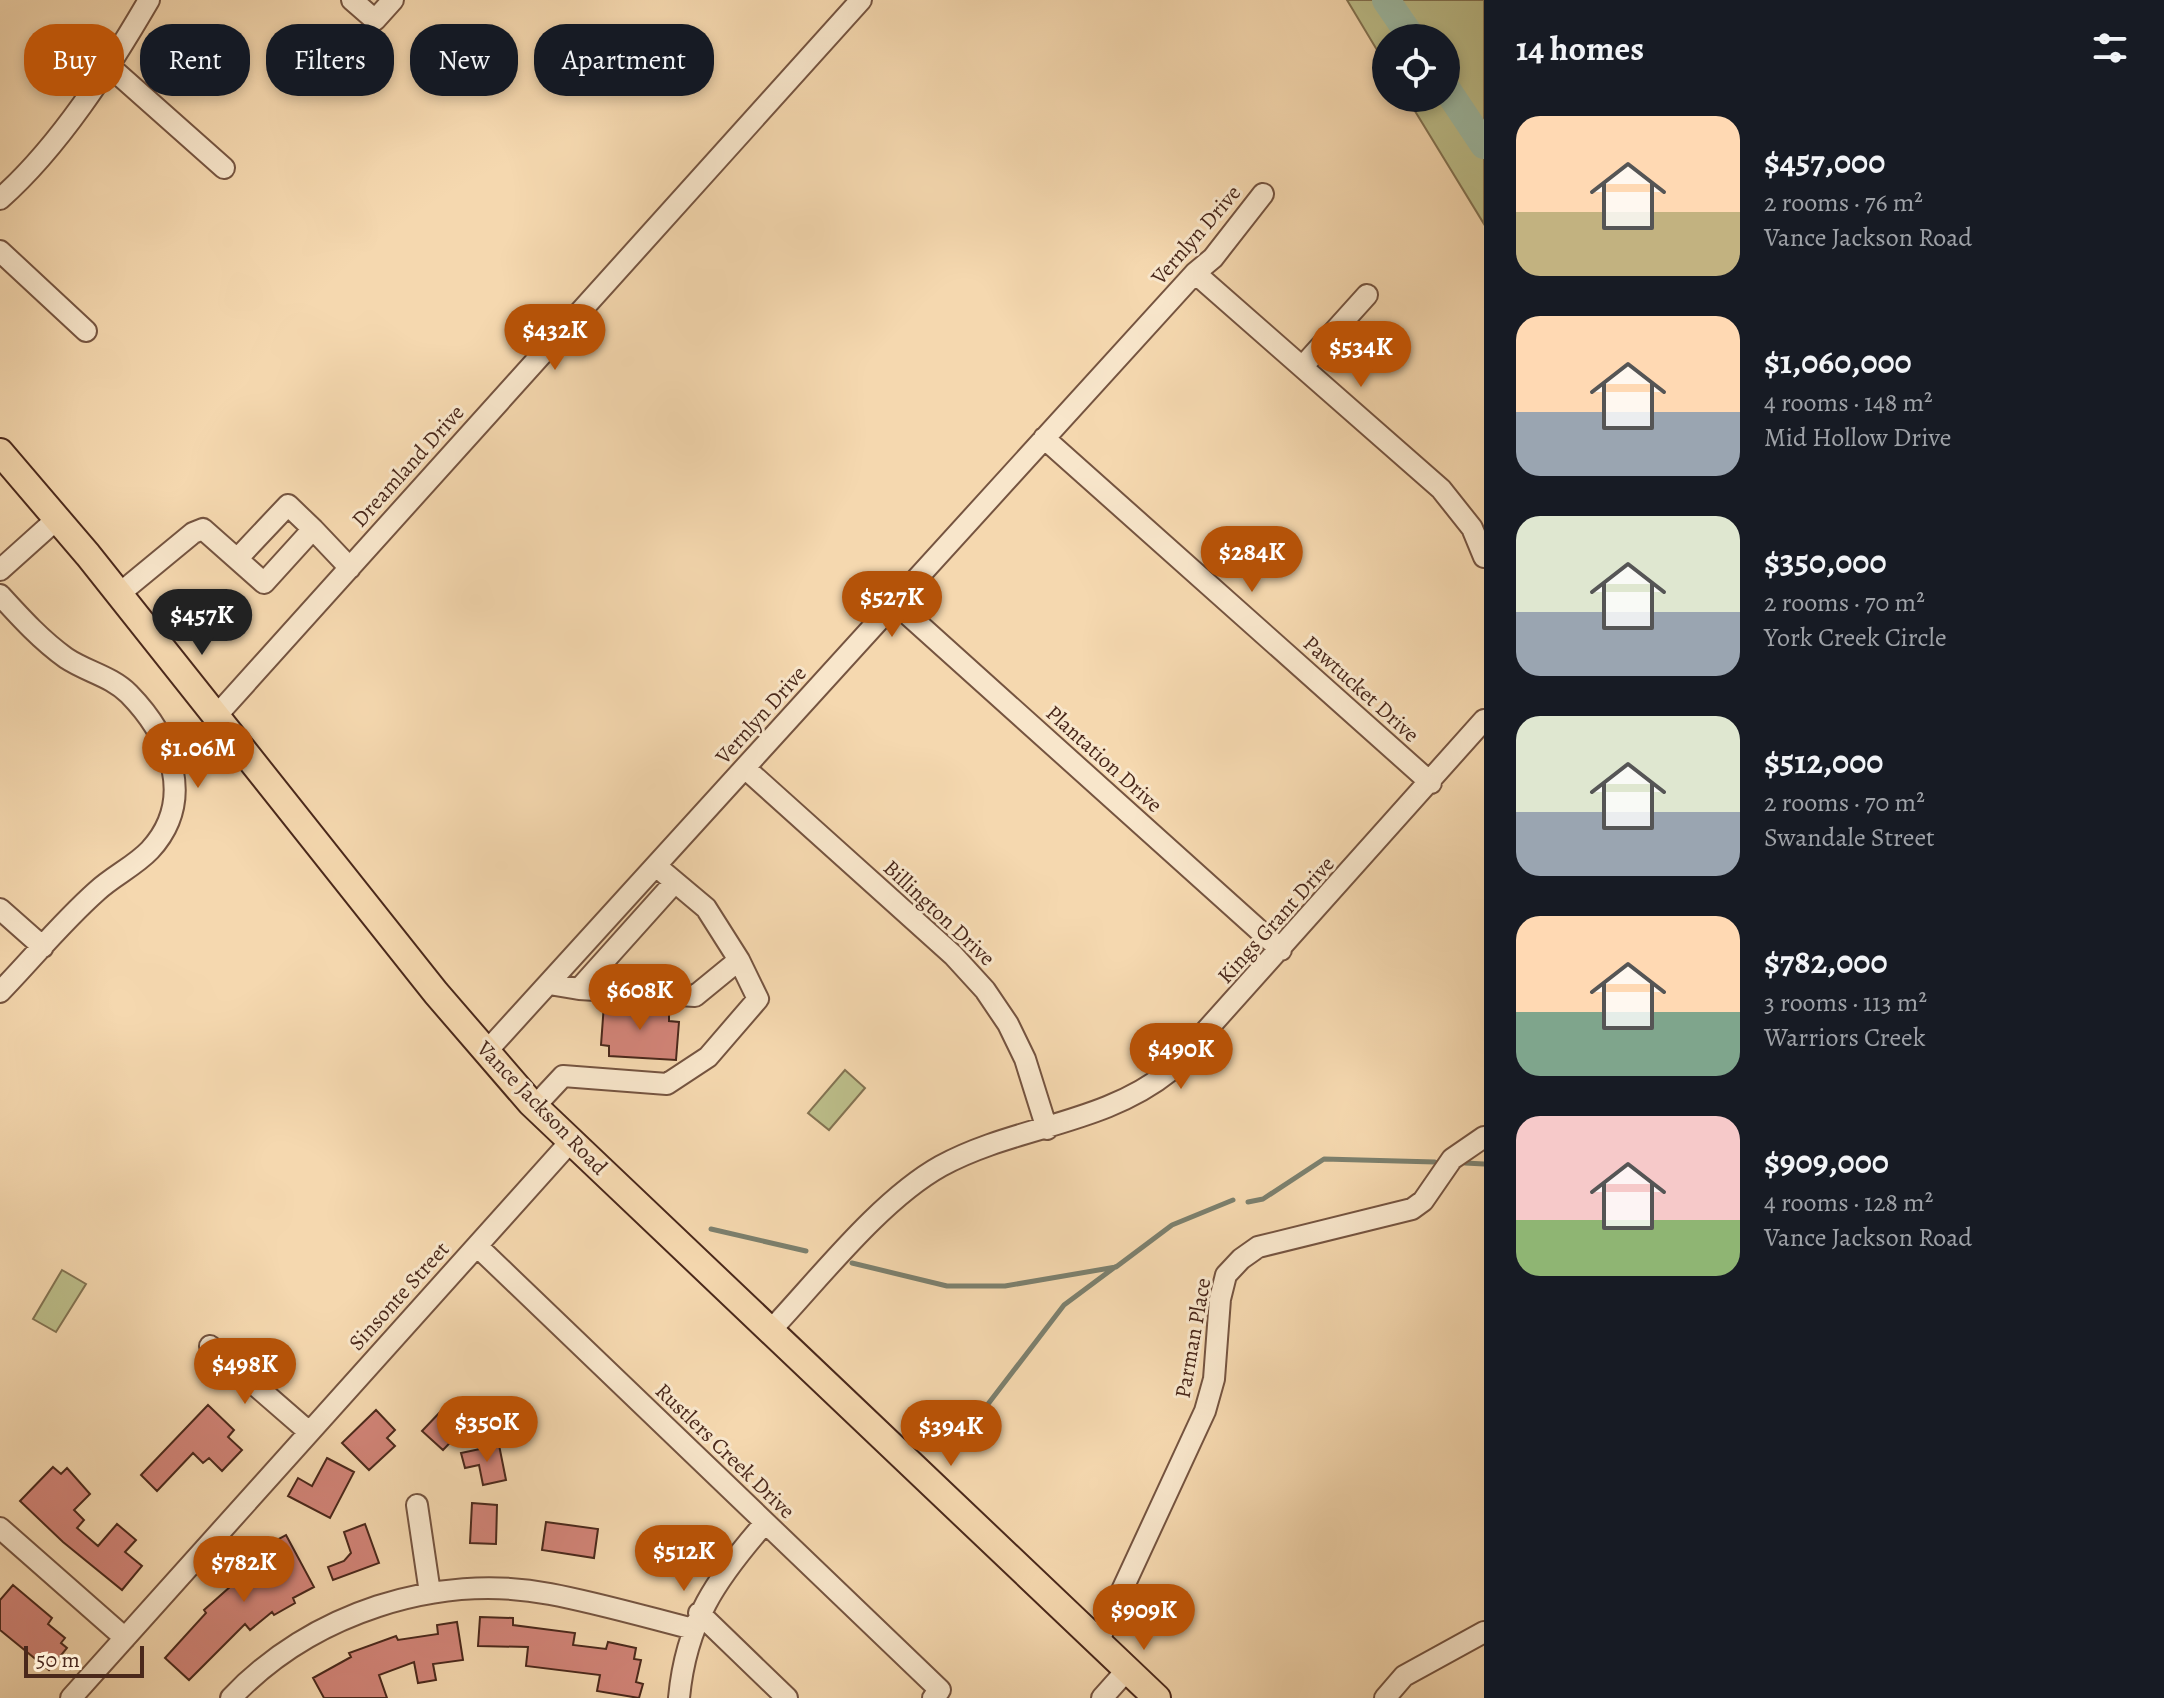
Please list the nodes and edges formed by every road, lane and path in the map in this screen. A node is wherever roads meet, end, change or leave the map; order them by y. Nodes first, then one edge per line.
1 (149, 0) edge
2 (352, 0) edge
3 (393, 0) edge
4 (861, 0) edge
5 (124, 40) edge
6 (124, 79) edge
7 (84, 96) edge
8 (224, 168) dead end
9 (1263, 194) dead end
10 (0, 199) edge
11 (0, 251) edge
12 (1195, 273) junction
13 (1367, 295) dead end
14 (86, 331) dead end
15 (1303, 366) junction
16 (1044, 438) junction
17 (0, 452) edge
18 (58, 518) junction
19 (313, 529) junction
20 (1482, 550) edge
21 (238, 558) junction
22 (350, 568) junction
23 (0, 570) edge
24 (119, 594) junction
25 (0, 595) edge
26 (895, 603) junction
27 (217, 715) junction
28 (1484, 720) edge
29 (745, 768) junction
30 (1431, 783) junction
31 (656, 866) junction
32 (675, 882) junction
33 (0, 909) edge
34 (584, 945) junction
35 (43, 947) junction
36 (1281, 950) junction
37 (605, 960) junction
38 (739, 960) junction
39 (549, 984) junction
40 (579, 989) junction
41 (0, 992) edge
42 (486, 1052) junction
43 (535, 1106) junction
44 (1047, 1129) junction
45 (1484, 1137) edge
46 (571, 1141) junction
47 (477, 1246) junction
48 (770, 1331) junction
49 (210, 1346) dead end
50 (309, 1432) junction
51 (417, 1505) dead end
52 (765, 1523) junction
53 (0, 1528) edge
54 (430, 1593) junction
55 (696, 1621) junction
56 (1484, 1632) edge
57 (125, 1638) junction
58 (1098, 1642) junction
59 (1127, 1670) junction
60 (936, 1694) edge
61 (71, 1698) edge
62 (231, 1698) edge
63 (679, 1698) edge
64 (787, 1698) edge
65 (1102, 1698) edge
66 (1157, 1698) edge
67 (1385, 1698) edge

1 - 5 street
2 - 3 street
4 - 22 street, Dreamland Drive
6 - 8 street
7 - 10 street
9 - 12 street, Vernlyn Drive
11 - 14 street
12 - 15 street
12 - 16 street, Vernlyn Drive
13 - 15 street
15 - 20 street
16 - 26 street, Vernlyn Drive
16 - 30 street, Pawtucket Drive
17 - 18 main road, Vance Jackson Road
18 - 23 street
18 - 24 main road, Vance Jackson Road
19 - 21 street
19 - 21 street
19 - 22 street
21 - 24 street
22 - 27 street, Dreamland Drive
24 - 27 main road, Vance Jackson Road
25 - 35 street
26 - 29 street, Vernlyn Drive
26 - 36 street, Plantation Drive
27 - 42 main road, Vance Jackson Road
28 - 30 street, Kings Grant Drive
29 - 31 street, Vernlyn Drive
29 - 44 street, Billington Drive
30 - 36 street, Kings Grant Drive
31 - 32 street
31 - 34 street, Vernlyn Drive
32 - 37 street
32 - 38 street
33 - 35 street
34 - 37 street
34 - 39 street, Vernlyn Drive
35 - 41 street
36 - 44 street, Kings Grant Drive
37 - 40 street
38 - 40 street
38 - 43 street
39 - 40 street
39 - 42 street, Vernlyn Drive
42 - 43 main road, Vance Jackson Road
43 - 46 main road, Vance Jackson Road
44 - 48 street, Kings Grant Drive
45 - 58 street, Parman Place
46 - 47 street, Sinsonte Street
46 - 48 main road, Vance Jackson Road
47 - 50 street, Sinsonte Street
47 - 52 street, Rustlers Creek Drive
48 - 58 main road, Vance Jackson Road
49 - 50 street
50 - 57 street, Sinsonte Street
51 - 54 street
52 - 55 street
52 - 60 street, Rustlers Creek Drive
53 - 57 street
54 - 55 street
54 - 62 street
55 - 63 street
55 - 64 street
56 - 67 street
57 - 61 street, Sinsonte Street
58 - 59 main road, Vance Jackson Road
59 - 65 street
59 - 66 main road, Vance Jackson Road

